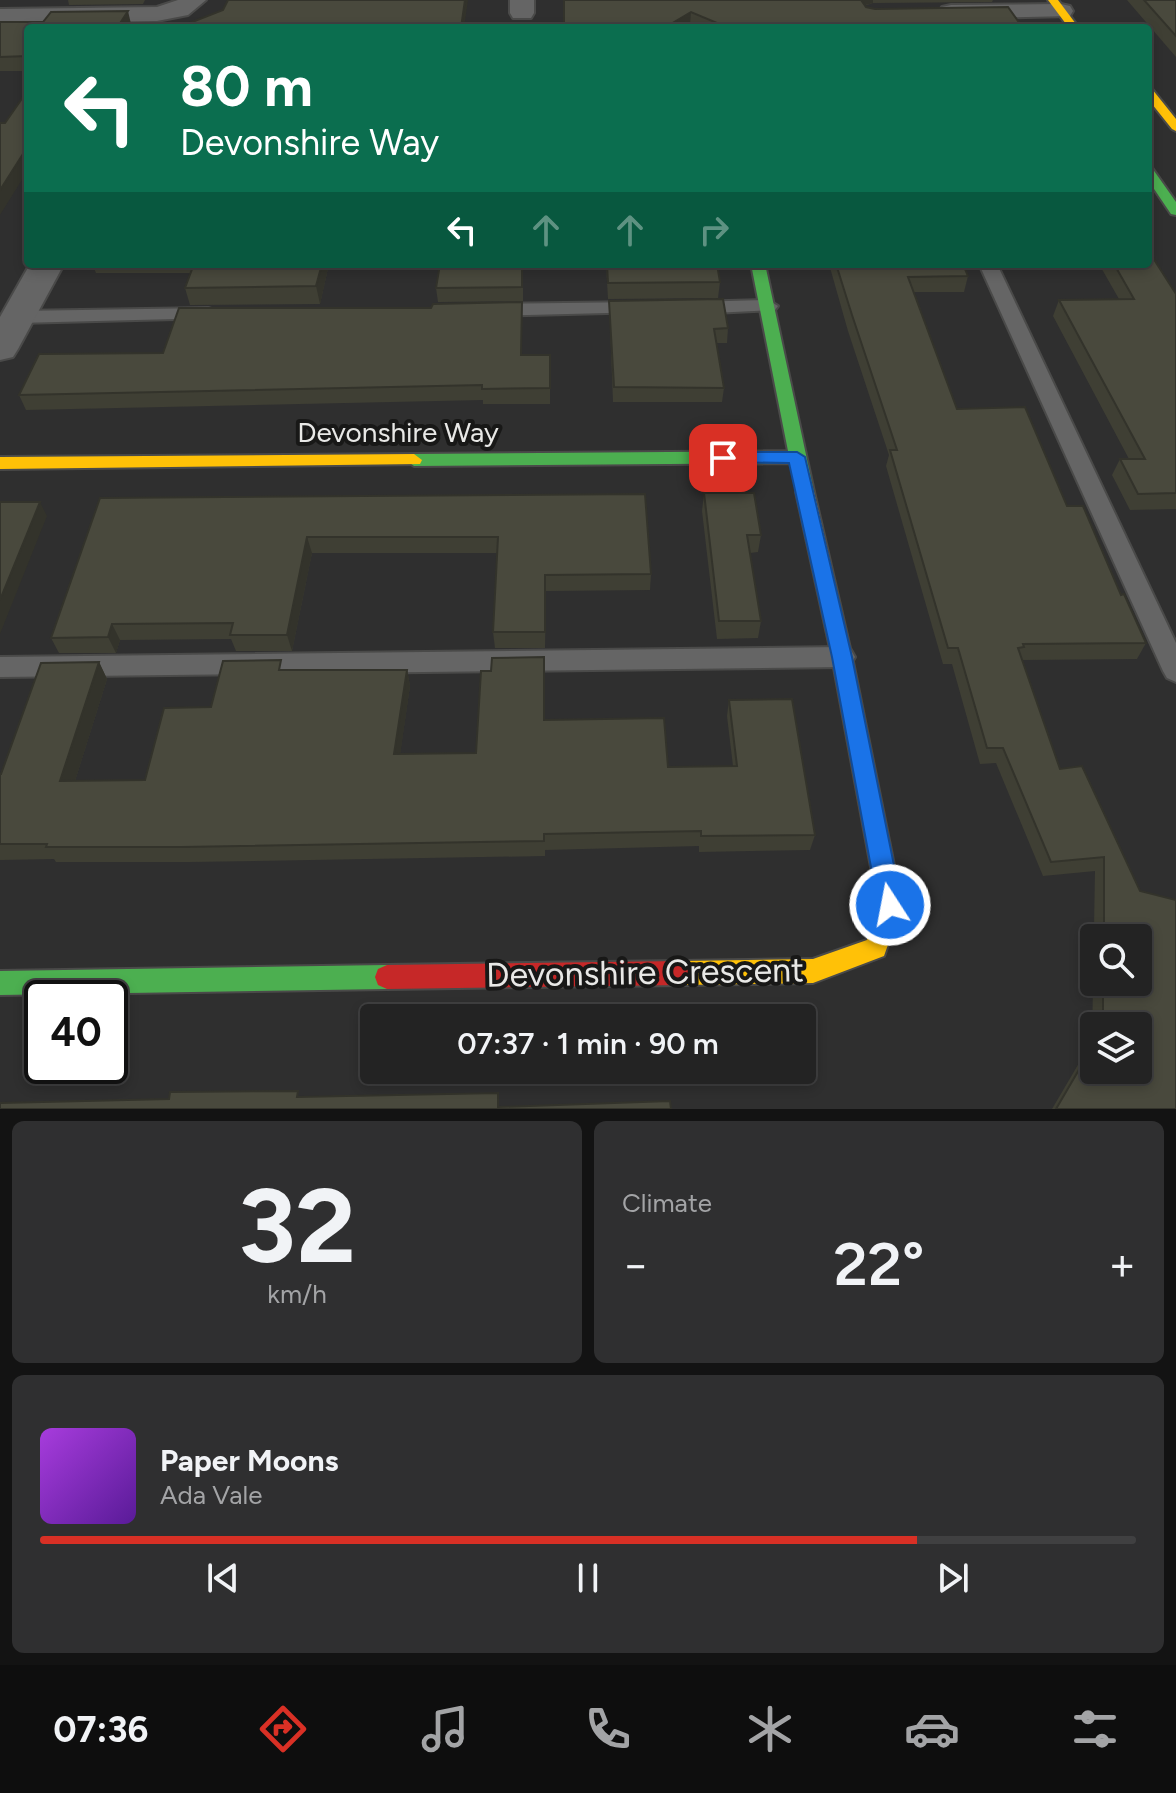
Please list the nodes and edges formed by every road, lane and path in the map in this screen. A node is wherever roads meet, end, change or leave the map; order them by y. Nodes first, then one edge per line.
1 (194, 0) edge
2 (934, 12) edge
3 (1062, 13) edge
4 (0, 16) edge
5 (1152, 96) edge
6 (1176, 127) edge
7 (45, 268) edge
8 (759, 268) edge
9 (990, 268) edge
10 (768, 306) junction
11 (465, 311) edge
12 (226, 314) edge
13 (18, 317) junction
14 (0, 349) edge
15 (797, 457) junction
16 (0, 463) edge
17 (842, 657) junction
18 (0, 667) edge
19 (1176, 671) edge
20 (0, 983) edge

1 - 4 street
2 - 3 street
5 - 6 street
7 - 13 street
8 - 10 street, Devonshire Crescent
9 - 19 lane
10 - 11 lane
10 - 15 street, Devonshire Crescent
12 - 13 lane
13 - 14 street
15 - 16 street, Devonshire Way
15 - 17 street, Devonshire Crescent
17 - 18 lane
17 - 20 street, Devonshire Crescent

